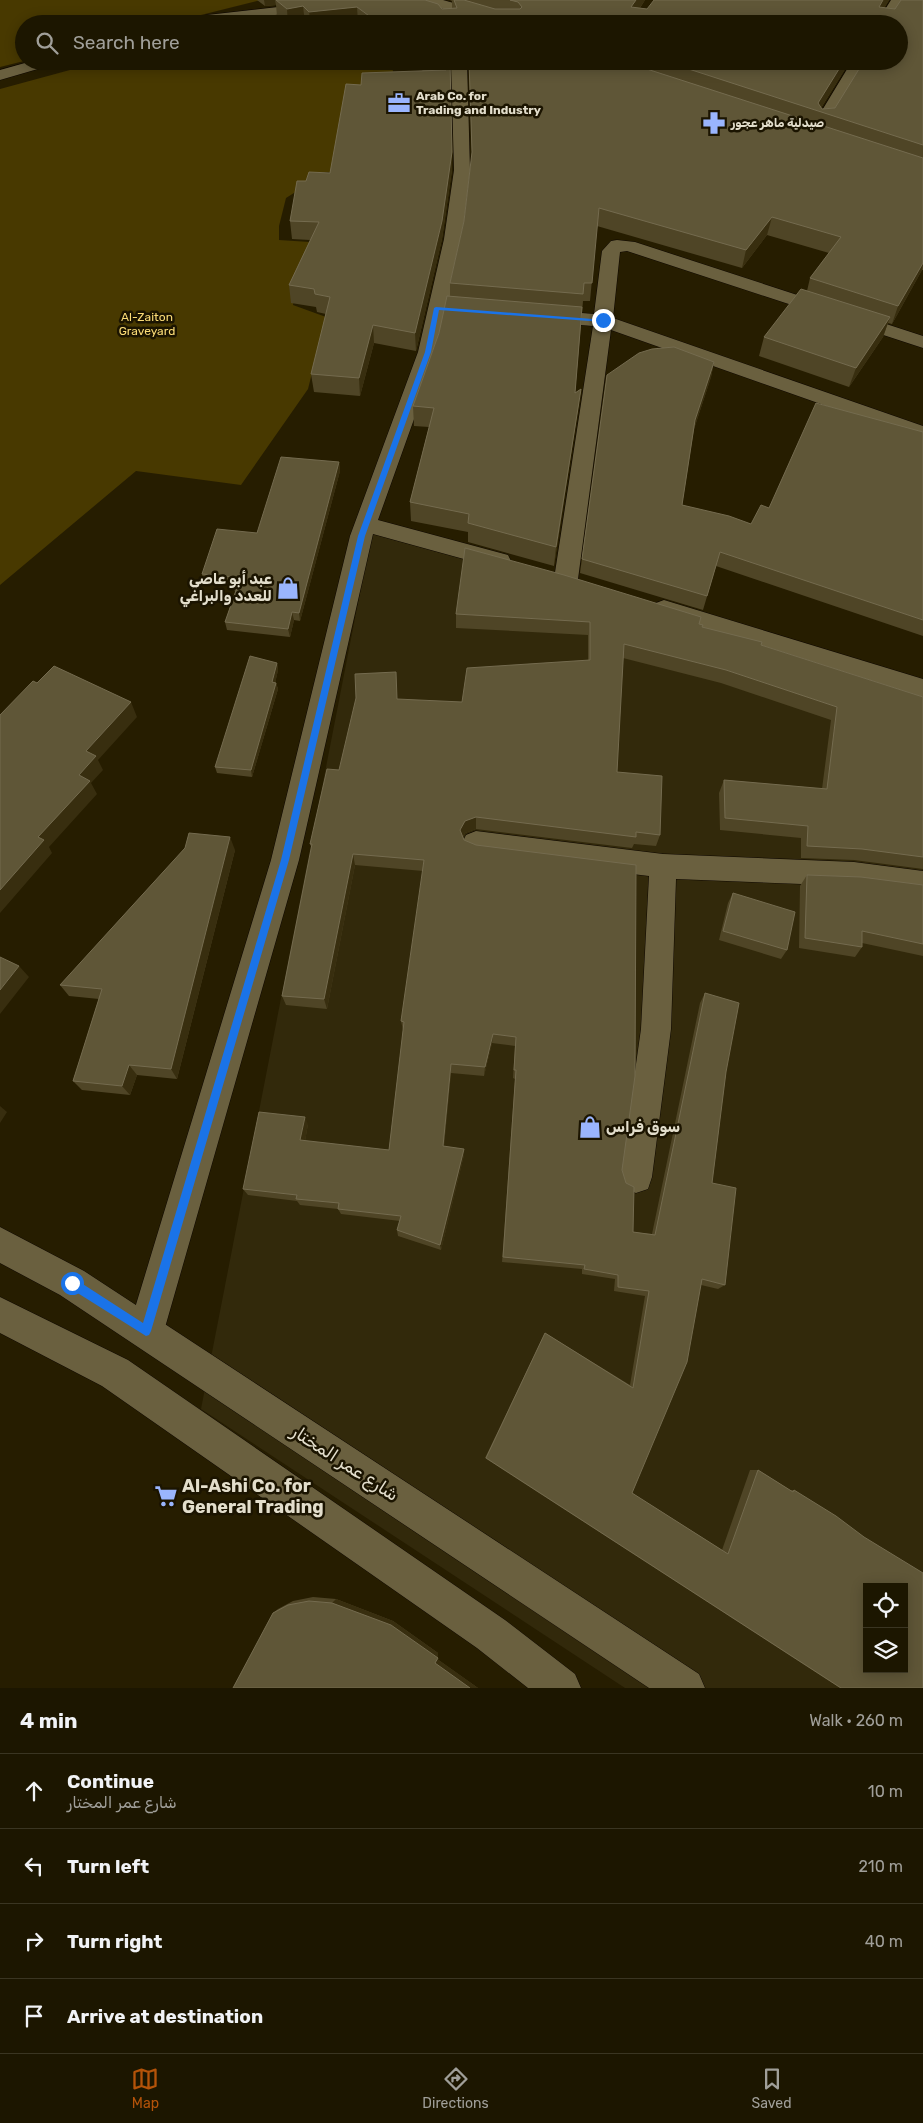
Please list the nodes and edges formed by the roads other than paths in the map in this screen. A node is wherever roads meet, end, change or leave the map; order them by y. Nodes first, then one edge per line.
1 (898, 0) edge
2 (322, 2) edge
3 (431, 3) edge
4 (234, 15) edge
5 (444, 15) edge
6 (444, 15) edge
7 (477, 15) edge
8 (889, 15) edge
9 (18, 70) edge
10 (459, 70) edge
11 (855, 70) edge
12 (0, 75) edge
13 (804, 116) edge
14 (823, 122) junction
15 (841, 128) edge
16 (525, 315) edge
17 (603, 320) junction
18 (923, 342) edge
19 (923, 433) edge
20 (365, 524) junction
21 (518, 566) edge
22 (566, 580) edge
23 (641, 602) edge
24 (923, 689) edge
25 (476, 842) dead end
26 (663, 866) junction
27 (923, 883) edge
28 (636, 1177) dead end
29 (0, 1244) edge
30 (0, 1314) edge
31 (146, 1331) junction
32 (561, 1688) edge
33 (685, 1688) edge

1 - 8 street
2 - 4 street
3 - 5 street
3 - 6 street
3 - 7 street
9 - 12 street
10 - 20 street
11 - 14 street
13 - 14 street
14 - 15 street
16 - 17 street
17 - 18 street
17 - 19 street
17 - 22 street
20 - 21 street
20 - 31 street
23 - 24 street
25 - 26 street
26 - 27 street
26 - 28 street
29 - 31 street, شارع عمر المختار
30 - 32 street
31 - 33 street, شارع عمر المختار

